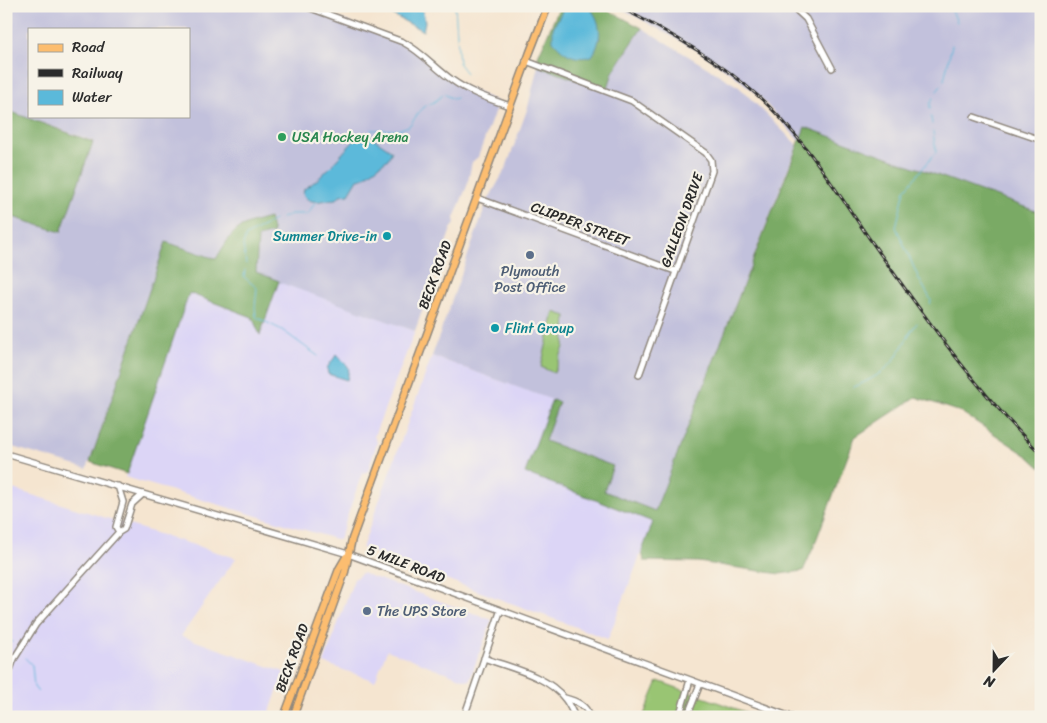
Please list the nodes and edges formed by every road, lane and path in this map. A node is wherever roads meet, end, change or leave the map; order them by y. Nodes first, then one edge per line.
1 (305, 6) edge
2 (548, 6) edge
3 (792, 6) edge
4 (526, 61) junction
5 (832, 68) dead end
6 (510, 106) junction
7 (974, 117) dead end
8 (1041, 140) edge
9 (477, 198) junction
10 (675, 271) junction
11 (639, 375) dead end
12 (6, 454) edge
13 (118, 486) junction
14 (144, 494) junction
15 (119, 532) junction
16 (348, 554) junction
17 (500, 612) junction
18 (484, 658) junction
19 (6, 680) edge
20 (690, 680) junction
21 (700, 684) junction
22 (564, 698) junction
23 (284, 717) edge
24 (293, 717) edge
25 (464, 717) edge
26 (575, 717) edge
27 (590, 717) edge
28 (680, 717) edge
29 (687, 717) edge
30 (791, 717) edge

1 - 6 street
2 - 4 main road, BECK ROAD
3 - 5 street
4 - 6 main road, BECK ROAD
4 - 10 street, GALLEON DRIVE
6 - 9 main road, BECK ROAD
7 - 8 street
9 - 10 street, CLIPPER STREET
9 - 16 main road, BECK ROAD
10 - 11 street, GALLEON DRIVE
12 - 13 street, 5 MILE ROAD
13 - 14 street, 5 MILE ROAD
13 - 15 street
14 - 15 street
14 - 16 street, 5 MILE ROAD
15 - 19 street
16 - 17 street, 5 MILE ROAD
16 - 23 main road, BECK ROAD
16 - 24 main road, BECK ROAD
17 - 18 street
17 - 20 street, 5 MILE ROAD
18 - 22 street
18 - 25 street
20 - 21 street, 5 MILE ROAD
20 - 28 street
21 - 29 street
21 - 30 street, 5 MILE ROAD
22 - 26 street
22 - 27 street

